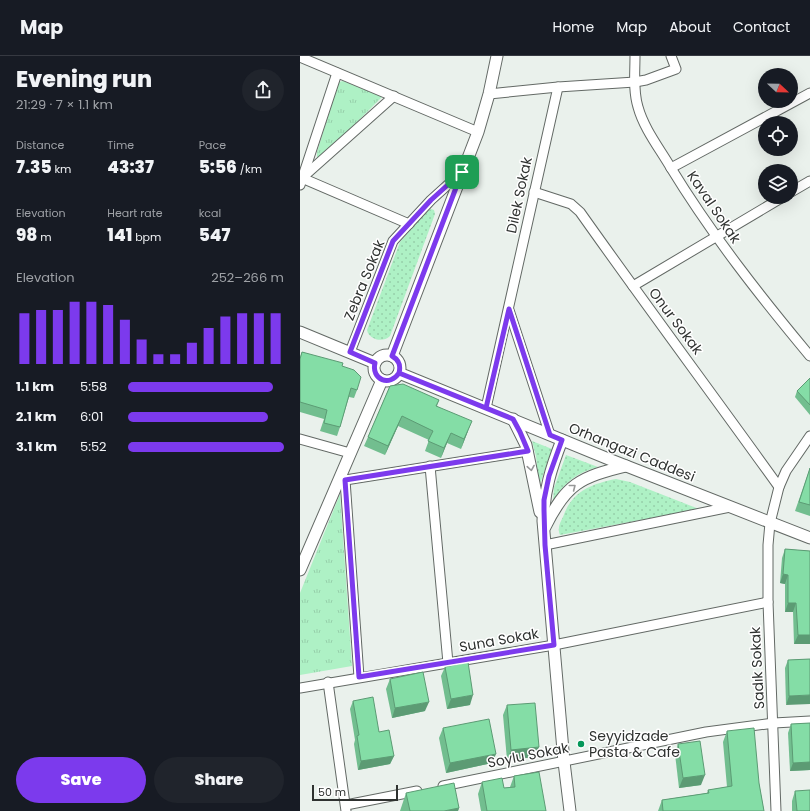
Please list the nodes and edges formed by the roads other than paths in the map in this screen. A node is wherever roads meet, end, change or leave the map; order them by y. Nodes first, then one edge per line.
1 (497, 56) edge
2 (635, 56) edge
3 (671, 56) edge
4 (300, 57) edge
5 (337, 73) junction
6 (635, 82) junction
7 (558, 87) junction
8 (810, 93) edge
9 (489, 94) junction
10 (394, 96) junction
11 (478, 132) junction
12 (671, 168) junction
13 (462, 172) junction
14 (301, 181) edge
15 (810, 181) edge
16 (798, 188) edge
17 (534, 192) junction
18 (771, 204) edge
19 (408, 224) junction
20 (716, 236) junction
21 (633, 286) junction
22 (509, 309) junction
23 (300, 332) edge
24 (350, 352) junction
25 (392, 356) junction
26 (810, 356) edge
27 (375, 363) junction
28 (399, 373) junction
29 (382, 380) junction
30 (486, 408) junction
31 (513, 419) junction
32 (550, 435) junction
33 (810, 436) edge
34 (300, 439) edge
35 (562, 440) junction
36 (528, 451) junction
37 (350, 453) junction
38 (430, 466) junction
39 (626, 466) junction
40 (342, 480) junction
41 (779, 487) junction
42 (730, 507) junction
43 (770, 523) junction
44 (544, 530) junction
45 (810, 538) edge
46 (545, 545) junction
47 (300, 570) edge
48 (768, 602) junction
49 (554, 645) junction
50 (448, 663) junction
51 (359, 677) junction
52 (328, 682) junction
53 (300, 688) edge
54 (810, 721) edge
55 (774, 723) junction
56 (564, 762) junction
57 (346, 808) edge
58 (570, 811) edge
59 (776, 811) edge

1 - 9 street
2 - 6 street, Kaval Sokak
3 - 6 street
4 - 5 street
5 - 10 street
5 - 14 street
6 - 7 street
6 - 12 street, Kaval Sokak
7 - 9 street
7 - 17 street, Dilek Sokak
8 - 12 street
9 - 11 street
10 - 11 street
10 - 14 street
11 - 13 street
12 - 20 street, Kaval Sokak
13 - 19 street, Zebra Sokak
13 - 25 street
14 - 19 street
15 - 16 street
17 - 21 street, Onur Sokak
17 - 22 street, Dilek Sokak
18 - 20 street
19 - 24 street, Zebra Sokak
20 - 21 street
20 - 26 street, Kaval Sokak
21 - 41 street, Onur Sokak
22 - 30 street, Dilek Sokak
22 - 32 street
23 - 24 street
24 - 27 street
25 - 27 street
25 - 28 street
27 - 29 street
28 - 29 street
28 - 30 street, Orhangazi Caddesi
29 - 37 street
30 - 31 street, Orhangazi Caddesi
31 - 32 street, Orhangazi Caddesi
31 - 36 street
32 - 35 street, Orhangazi Caddesi
33 - 41 street, Sadık Sokak
34 - 37 street
35 - 39 street, Orhangazi Caddesi
35 - 44 street
36 - 38 street
36 -> 44 street
37 - 40 street
38 - 40 street
38 - 50 street
39 - 42 street, Orhangazi Caddesi
44 -> 39 street
40 - 47 street
40 - 51 street
41 - 43 street, Sadık Sokak
42 - 43 street, Orhangazi Caddesi
42 - 46 street
43 - 45 street, Orhangazi Caddesi
43 - 48 street, Sadık Sokak
44 - 46 street
46 - 49 street
48 - 49 street, Suna Sokak
48 - 55 street, Sadık Sokak
49 - 50 street, Suna Sokak
49 - 56 street
50 - 51 street, Suna Sokak
51 - 52 street, Suna Sokak
52 - 53 street, Suna Sokak
52 - 57 street
54 - 55 street, Soylu Sokak
55 - 56 street, Soylu Sokak
55 - 59 street, Sadık Sokak
56 - 57 street, Soylu Sokak
56 - 58 street

